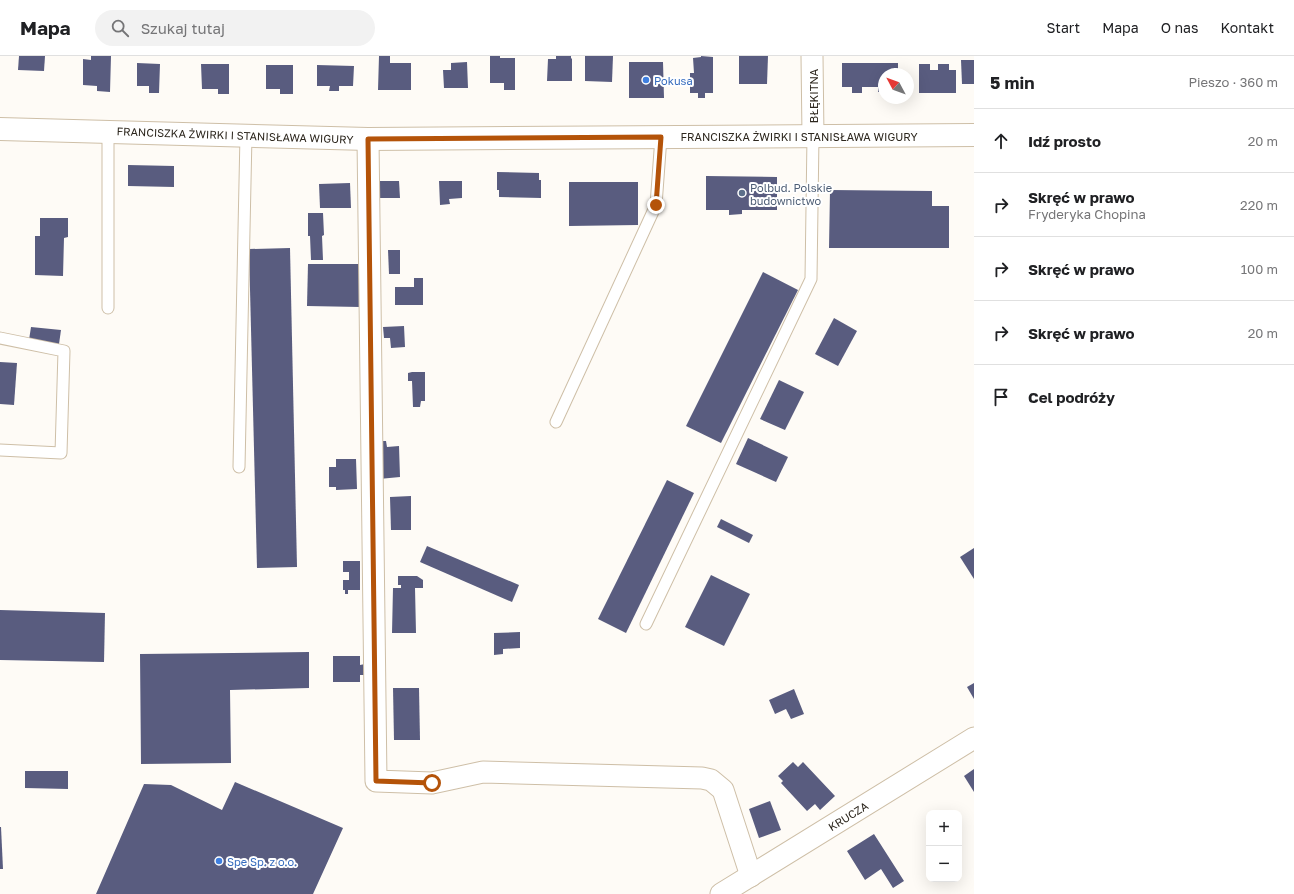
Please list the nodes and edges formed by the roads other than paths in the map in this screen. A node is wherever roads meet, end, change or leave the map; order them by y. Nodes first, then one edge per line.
1 (812, 56) edge
2 (0, 129) edge
3 (108, 132) junction
4 (246, 135) junction
5 (974, 135) edge
6 (813, 136) junction
7 (661, 137) junction
8 (368, 139) junction
9 (108, 308) dead end
10 (0, 338) edge
11 (556, 422) dead end
12 (0, 450) edge
13 (239, 467) dead end
14 (646, 624) dead end
15 (974, 738) edge
16 (751, 876) junction
17 (721, 894) edge

1 - 6 street, BŁĘKITNA
2 - 3 street, FRANCISZKA ŻWIRKI I STANISŁAWA WIGURY
3 - 4 street, FRANCISZKA ŻWIRKI I STANISŁAWA WIGURY
3 - 9 lane
4 - 8 street, FRANCISZKA ŻWIRKI I STANISŁAWA WIGURY
4 - 13 lane
5 - 6 street, FRANCISZKA ŻWIRKI I STANISŁAWA WIGURY
6 - 7 street, FRANCISZKA ŻWIRKI I STANISŁAWA WIGURY
6 - 14 lane
7 - 8 street, FRANCISZKA ŻWIRKI I STANISŁAWA WIGURY
7 - 11 lane
8 - 16 street
10 - 12 lane
15 - 16 street, KRUCZA
16 - 17 street, KRUCZA

